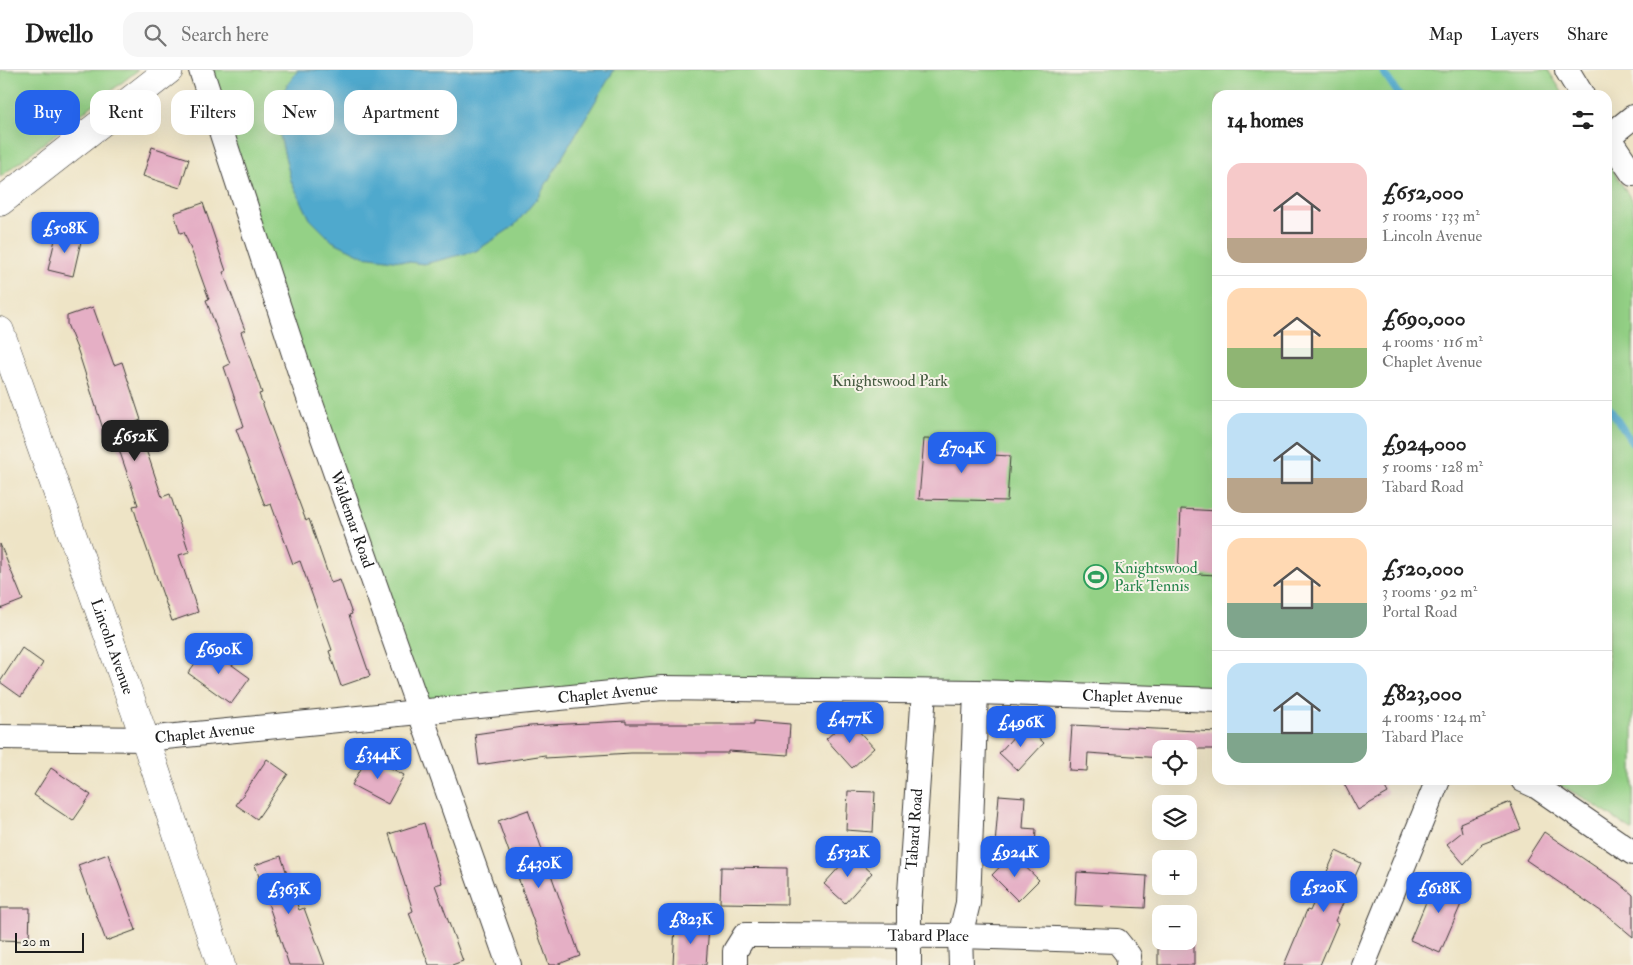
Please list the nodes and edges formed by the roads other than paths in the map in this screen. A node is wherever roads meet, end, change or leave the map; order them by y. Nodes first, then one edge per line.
1 (169, 70) edge
2 (201, 70) edge
3 (1567, 70) edge
4 (1579, 90) edge
5 (1633, 117) edge
6 (1612, 134) edge
7 (1612, 143) edge
8 (1633, 174) edge
9 (0, 202) edge
10 (0, 330) edge
11 (924, 692) junction
12 (976, 692) junction
13 (1212, 700) edge
14 (420, 712) junction
15 (0, 737) edge
16 (145, 739) junction
17 (1436, 785) edge
18 (1534, 785) edge
19 (1633, 853) edge
20 (909, 936) junction
21 (960, 936) junction
22 (221, 965) edge
23 (509, 965) edge
24 (735, 965) edge
25 (909, 965) edge
26 (961, 965) edge
27 (1128, 965) edge
28 (1362, 965) edge

1 - 9 street
2 - 14 street, Waldemar Road
3 - 4 street
5 - 6 street
7 - 8 street
10 - 16 street, Lincoln Avenue
11 - 12 street, Chaplet Avenue
11 - 14 street, Chaplet Avenue
11 - 20 street, Tabard Road
12 - 13 street, Chaplet Avenue
12 - 21 street
14 - 16 street, Chaplet Avenue
14 - 23 street, Waldemar Road
15 - 16 street, Chaplet Avenue
16 - 22 street, Lincoln Avenue
17 - 28 street
18 - 19 street
20 - 21 street, Tabard Place
20 - 24 street, Tabard Place
20 - 25 street, Tabard Road
21 - 26 street
21 - 27 street, Tabard Place

